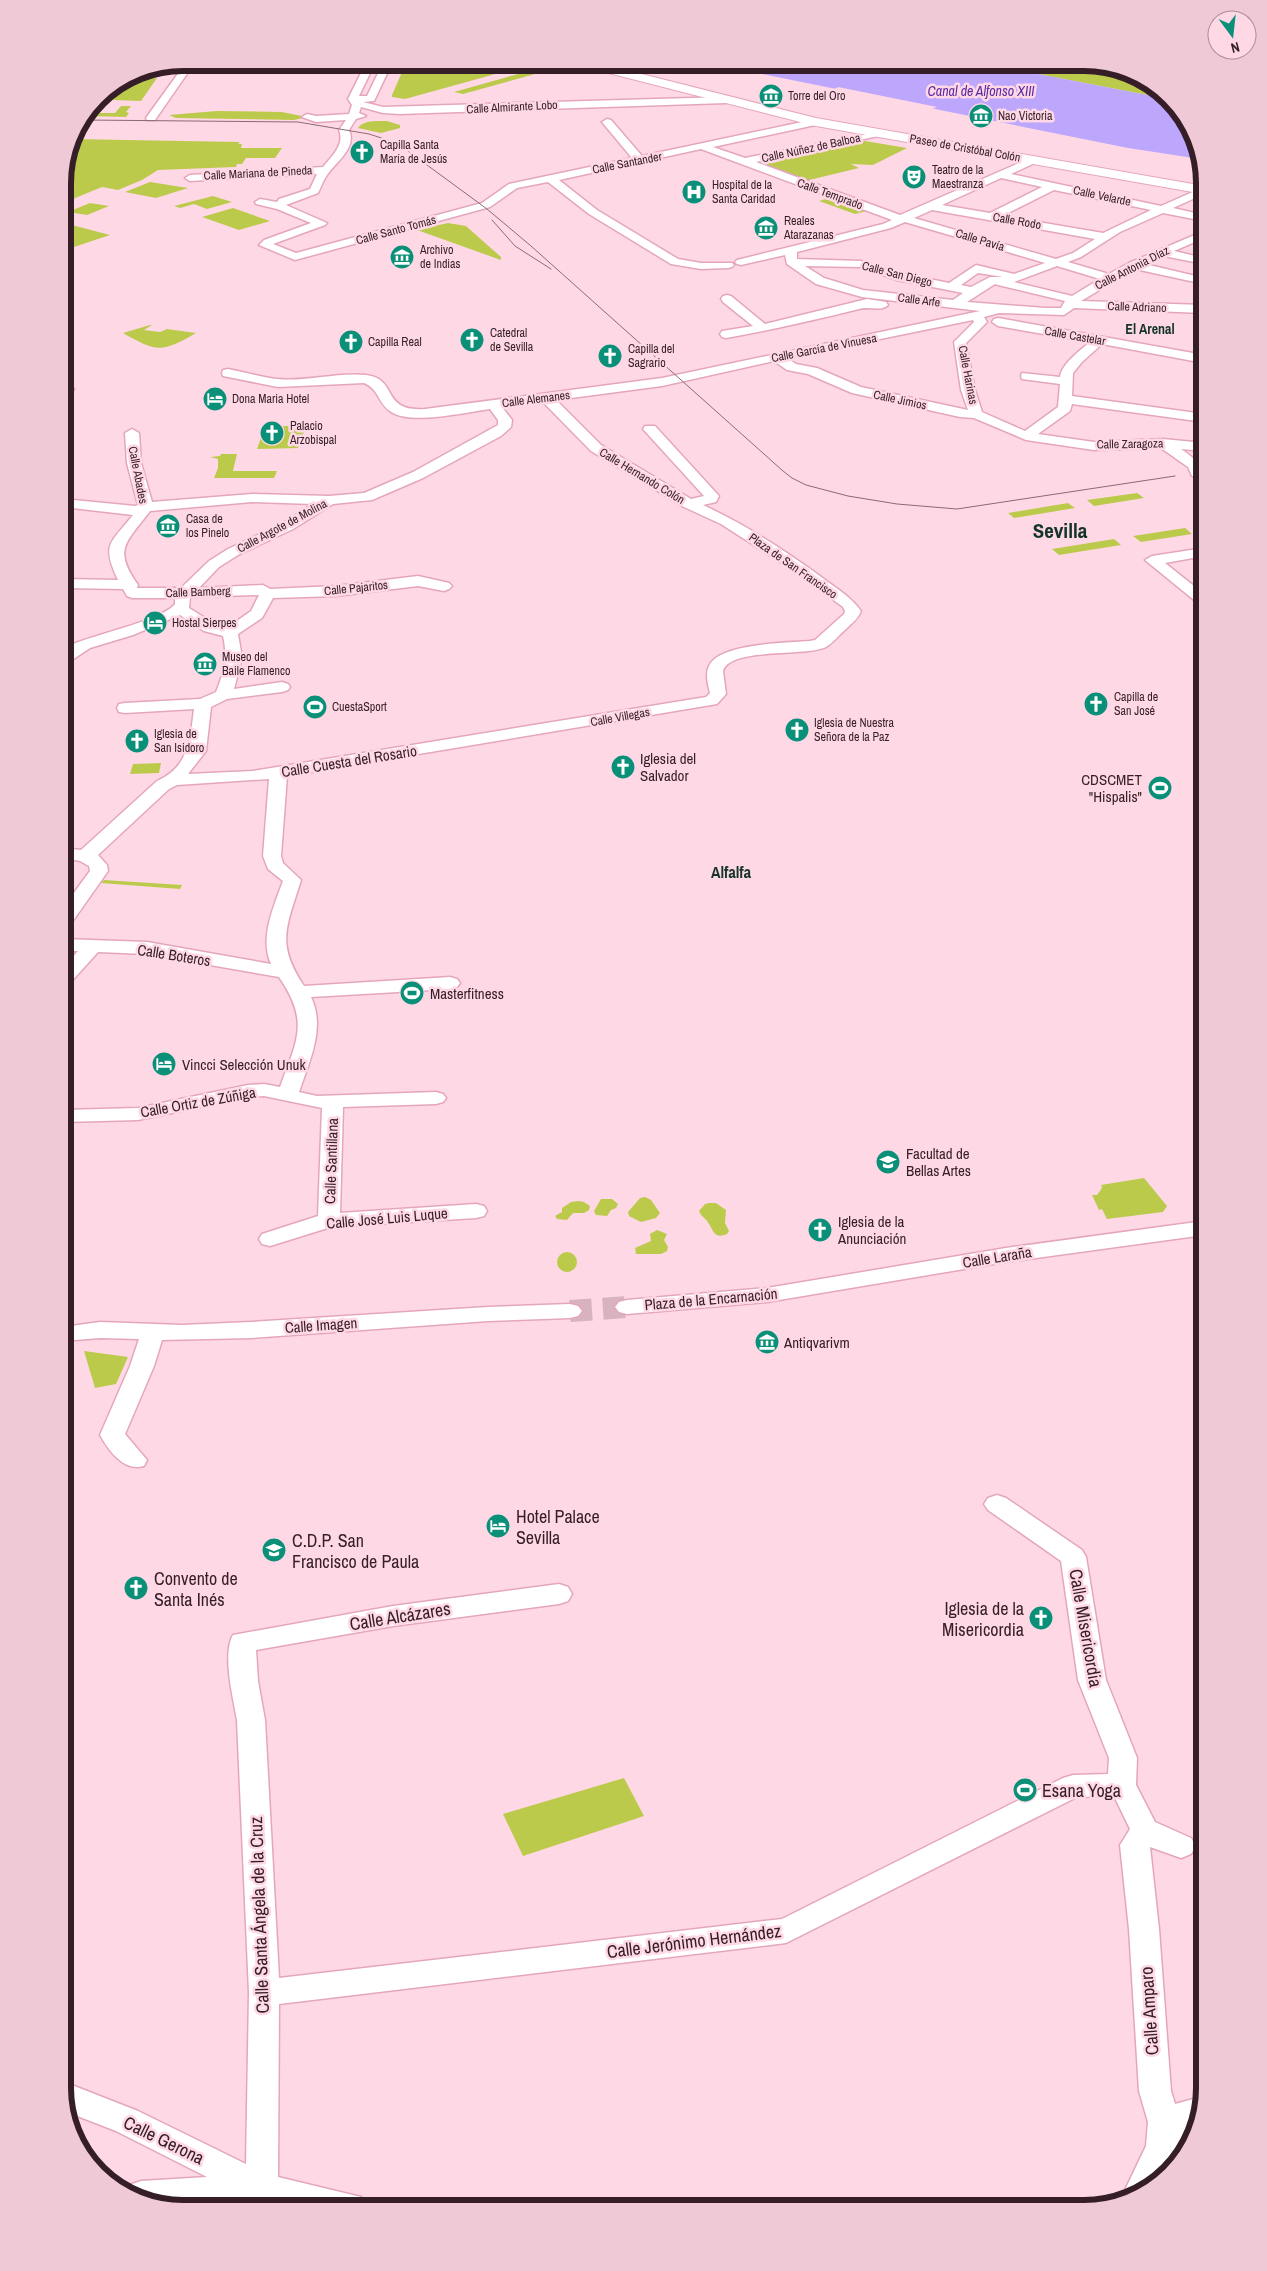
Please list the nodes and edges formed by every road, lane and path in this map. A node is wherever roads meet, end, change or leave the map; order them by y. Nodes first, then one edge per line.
1 (184, 71) edge
2 (367, 71) edge
3 (384, 71) edge
4 (616, 71) edge
5 (695, 91) junction
6 (726, 100) junction
7 (669, 101) junction
8 (354, 108) junction
9 (383, 110) junction
10 (307, 117) dead end
11 (151, 118) dead end
12 (607, 122) dead end
13 (816, 122) junction
14 (879, 133) junction
15 (704, 147) junction
16 (640, 160) junction
17 (1034, 160) junction
18 (742, 162) junction
19 (325, 170) junction
20 (1000, 175) junction
21 (190, 178) dead end
22 (550, 178) junction
23 (1053, 186) junction
24 (1196, 189) edge
25 (1196, 194) edge
26 (260, 202) dead end
27 (486, 205) joint
28 (280, 206) junction
29 (930, 206) junction
30 (1163, 209) junction
31 (1196, 216) edge
32 (992, 217) junction
33 (901, 218) junction
34 (960, 235) junction
35 (1104, 237) junction
36 (1196, 237) edge
37 (936, 241) dead end
38 (1162, 252) junction
39 (791, 256) junction
40 (1196, 259) edge
41 (741, 262) dead end
42 (1004, 262) dead end
43 (1057, 264) junction
44 (728, 265) dead end
45 (1133, 265) junction
46 (1032, 271) junction
47 (1017, 276) junction
48 (1111, 278) junction
49 (1196, 280) edge
50 (1002, 282) junction
51 (951, 287) junction
52 (973, 291) junction
53 (727, 299) dead end
54 (956, 304) junction
55 (1069, 305) junction
56 (998, 309) junction
57 (1196, 309) edge
58 (972, 317) junction
59 (763, 328) junction
60 (726, 334) joint
61 (1100, 340) junction
62 (773, 358) junction
63 (1196, 358) edge
64 (228, 373) dead end
65 (1028, 376) dead end
66 (679, 378) joint
67 (261, 381) junction
68 (1065, 381) junction
69 (237, 388) dead end
70 (546, 397) junction
71 (1067, 399) junction
72 (492, 404) junction
73 (976, 414) junction
74 (1196, 417) edge
75 (650, 429) dead end
76 (132, 434) dead end
77 (1026, 436) junction
78 (1163, 443) junction
79 (1196, 446) edge
80 (1196, 464) edge
81 (329, 500) junction
82 (71, 504) edge
83 (689, 504) junction
84 (146, 507) junction
85 (726, 521) joint
86 (1196, 553) edge
87 (71, 585) edge
88 (444, 586) dead end
89 (131, 589) junction
90 (265, 592) junction
91 (186, 593) junction
92 (1196, 595) edge
93 (181, 609) junction
94 (230, 633) junction
95 (71, 652) edge
96 (282, 687) dead end
97 (223, 695) junction
98 (717, 697) joint
99 (203, 704) junction
100 (125, 708) dead end
101 (522, 733) joint
102 (279, 772) junction
103 (174, 780) junction
104 (71, 854) edge
105 (86, 856) junction
106 (71, 910) edge
107 (71, 946) edge
108 (92, 948) junction
109 (71, 970) edge
110 (285, 972) junction
111 (450, 983) dead end
112 (300, 992) junction
113 (288, 1094) junction
114 (436, 1098) dead end
115 (332, 1101) junction
116 (71, 1116) edge
117 (476, 1211) dead end
118 (329, 1220) junction
119 (1196, 1230) edge
120 (270, 1239) dead end
121 (794, 1291) joint
122 (627, 1307) tunnel mouth
123 (570, 1310) tunnel mouth
124 (71, 1323) edge
125 (100, 1330) junction
126 (153, 1332) junction
127 (71, 1333) edge
128 (135, 1460) dead end
129 (997, 1504) dead end
130 (559, 1594) dead end
131 (242, 1642) joint
132 (1122, 1771) junction
133 (1145, 1830) junction
134 (1181, 1846) dead end
135 (264, 1993) junction
136 (72, 2099) edge
137 (1193, 2113) edge
138 (1164, 2122) junction
139 (1179, 2147) edge
140 (1145, 2182) edge
141 (262, 2188) junction
142 (153, 2195) edge
143 (309, 2200) edge

1 - 11 street
2 - 8 street
3 - 8 street
4 - 5 main road, Paseo de Cristóbal Colón
5 - 6 main road, Paseo de Cristóbal Colón
5 - 7 street, Calle Almirante Lobo
6 - 7 street, Calle Almirante Lobo
6 - 13 main road, Paseo de Cristóbal Colón
7 - 9 street, Calle Almirante Lobo
8 - 9 street
8 - 9 street, Calle Almirante Lobo
8 - 10 street
8 - 19 street
12 - 16 street
13 - 14 main road, Paseo de Cristóbal Colón
13 - 15 street, Calle Santander
14 - 17 main road, Paseo de Cristóbal Colón
14 - 18 street, Calle Núñez de Balboa
15 - 16 street, Calle Santander
15 - 18 street, Calle Temprado
16 - 22 street, Calle Santander
17 - 20 street
17 - 24 main road, Paseo de Cristóbal Colón
18 - 33 street, Calle Temprado
19 - 21 street, Calle Mariana de Pineda
19 - 28 street
20 - 23 street, Calle Velarde
20 - 29 street
22 - 27 street, Calle Santander
22 - 44 street
23 - 30 street, Calle Velarde
23 - 32 street
25 - 30 street
26 - 28 street
27 - 28 street, Calle Santo Tomás
29 - 32 street, Calle Rodo
29 - 33 street
30 - 31 street, Calle Velarde
30 - 35 street
32 - 34 street
32 - 35 street, Calle Rodo
33 - 34 street, Calle Pavía
33 - 39 street
34 - 37 street
34 - 43 street, Calle Pavía
35 - 43 street
36 - 38 street, Calle Antonia Díaz
38 - 40 street
38 - 45 street, Calle Antonia Díaz
39 - 41 street
39 - 51 street, Calle San Diego
39 - 54 street, Calle Arfe
42 - 46 street
43 - 46 street
43 - 48 street, Calle Pavía
45 - 48 street, Calle Antonia Díaz
45 - 49 street
46 - 47 street
47 - 50 street
47 - 51 street
48 - 55 street, Calle Antonia Díaz
50 - 52 street
50 - 55 street
51 - 52 street, Calle San Diego
52 - 54 street
53 - 59 street
54 - 56 street, Calle Arfe
55 - 56 street, Calle Arfe
55 - 57 street, Calle Adriano
56 - 58 street, Calle García de Vinuesa
58 - 59 street, Calle Castelar
58 - 61 street, Calle Castelar
58 - 62 street, Calle García de Vinuesa
58 - 73 street, Calle Harinas
59 - 60 street, Calle Castelar
60 - 62 street, Calle Jimios
61 - 63 street, Calle Castelar
61 - 68 street
62 - 66 street, Calle García de Vinuesa
62 - 73 street, Calle Jimios
64 - 67 street
65 - 68 street
66 - 70 street, Calle Alemanes
67 - 69 street
67 - 72 street, Calle Alemanes
68 - 71 street
70 - 72 street, Calle Alemanes
70 - 83 street, Calle Hernando Colón
71 - 74 street
71 - 77 street
72 - 81 street, Calle Argote de Molina
73 - 77 street, Calle Jimios
75 - 83 street
76 - 84 street, Calle Abades
77 - 78 street, Calle Zaragoza
78 - 79 street, Calle Zaragoza
78 - 80 street
81 - 84 street
81 - 91 street, Calle Argote de Molina
82 - 84 street
83 - 85 street, Calle Hernando Colón
84 - 89 street, Calle Abades
85 - 98 street, Plaza de San Francisco
86 - 92 street
87 - 89 street, Calle Bamberg
88 - 90 street, Calle Pajaritos
89 - 91 street, Calle Bamberg
90 - 91 street, Calle Bamberg
90 - 94 street
91 - 93 street, Calle Argote de Molina
93 - 94 street
93 - 95 street
94 - 97 street
96 - 97 street
97 - 99 street
98 - 101 street, Calle Villegas
99 - 100 street
99 - 103 street
101 - 102 street, Calle Cuesta del Rosario
102 - 103 street, Calle Cuesta del Rosario
102 - 110 street
103 - 105 street
104 - 105 street
105 - 106 street
107 - 108 street, Calle Boteros
108 - 109 street
108 - 110 street, Calle Boteros
110 - 112 street
111 - 112 street
112 - 113 street
113 - 115 street, Calle Ortiz de Zúñiga
113 - 116 street, Calle Ortiz de Zúñiga
114 - 115 street, Calle Ortiz de Zúñiga
115 - 118 street, Calle Santillana
117 - 118 street, Calle José Luis Luque
118 - 120 street, Calle José Luis Luque
119 - 121 street, Calle Laraña
121 - 122 street, Plaza de la Encarnación
123 - 126 street, Calle Imagen
124 - 125 street
125 - 126 street, Calle Imagen
125 - 127 street
126 - 128 street
129 - 132 street, Calle Misericordia
130 - 131 street, Calle Alcázares
131 - 135 street, Calle Santa Ángela de la Cruz
132 - 133 street, Calle Misericordia
132 - 135 street, Calle Jerónimo Hernández
133 - 134 street
133 - 138 street, Calle Amparo
135 - 141 street, Calle Santa Ángela de la Cruz
136 - 141 street, Calle Gerona
137 - 138 street
138 - 139 street
138 - 140 street, Calle Amparo
141 - 142 street
141 - 143 street

